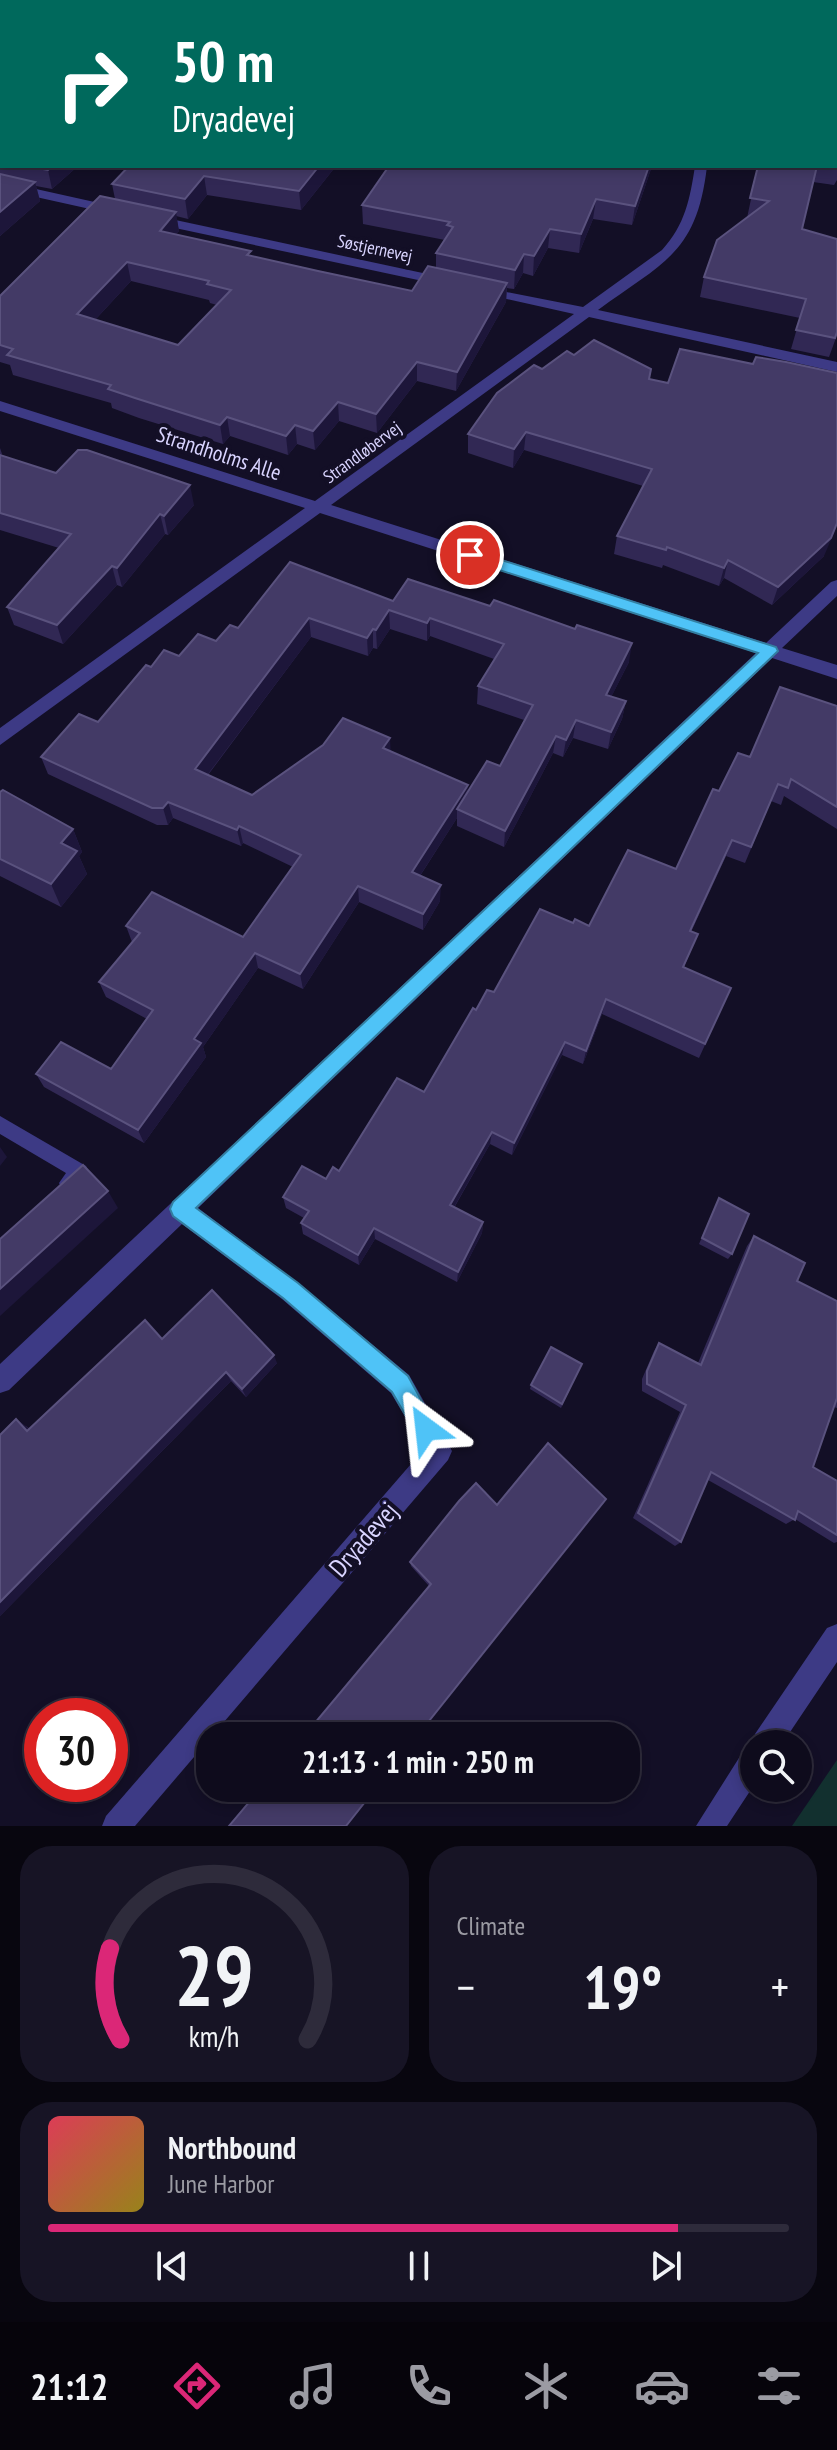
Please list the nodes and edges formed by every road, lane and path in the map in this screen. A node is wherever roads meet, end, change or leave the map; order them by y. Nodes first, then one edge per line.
1 (701, 168) edge
2 (0, 185) edge
3 (586, 312) junction
4 (837, 367) edge
5 (0, 406) edge
6 (319, 508) junction
7 (837, 586) edge
8 (770, 651) junction
9 (837, 672) edge
10 (0, 738) edge
11 (0, 1124) edge
12 (57, 1192) edge
13 (180, 1209) junction
14 (0, 1381) edge
15 (837, 1638) edge
16 (775, 1730) edge
17 (740, 1781) edge
18 (116, 1826) edge
19 (710, 1826) edge

1 - 3 street, Strandløbervej
2 - 3 street, Søstjernevej
3 - 4 street, Søstjernevej
3 - 6 street, Strandløbervej
5 - 6 street, Strandholms Alle
6 - 8 street, Strandholms Alle
6 - 10 street, Strandløbervej
7 - 8 street
8 - 9 street, Strandholms Alle
8 - 13 street
11 - 12 lane
13 - 14 street
13 - 18 street, Dryadevej
15 - 16 street
17 - 19 street

